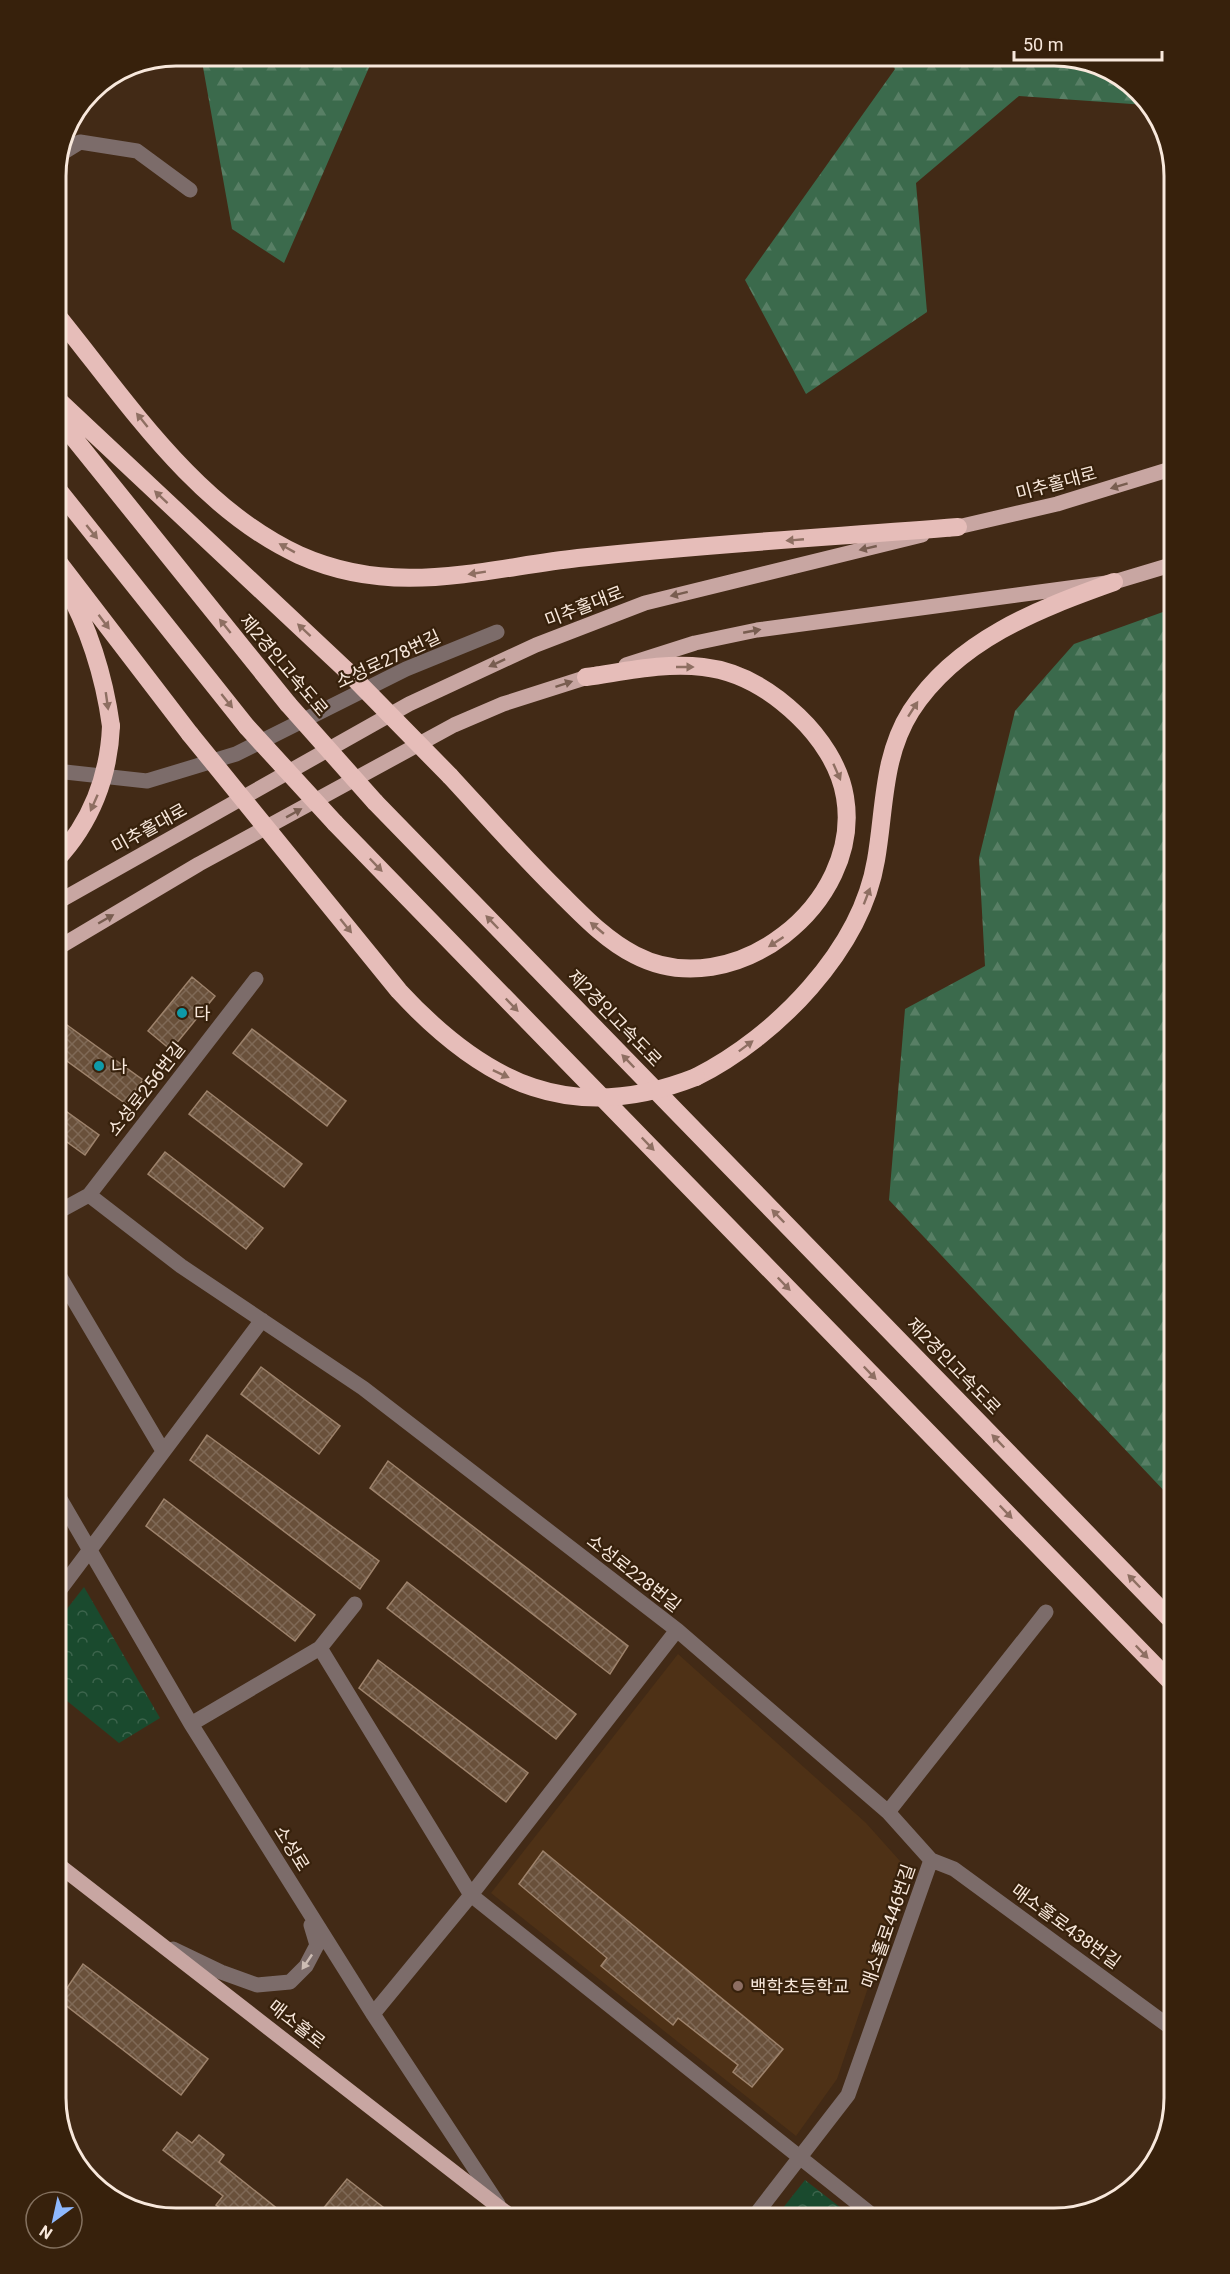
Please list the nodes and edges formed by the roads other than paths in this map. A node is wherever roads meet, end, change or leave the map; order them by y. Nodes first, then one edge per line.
1 (70, 148) edge
2 (190, 190) dead end
3 (66, 326) edge
4 (66, 408) edge
5 (66, 428) edge
6 (1164, 471) edge
7 (66, 500) edge
8 (958, 527) junction
9 (1164, 567) edge
10 (66, 572) edge
11 (1114, 582) junction
12 (66, 589) edge
13 (497, 632) dead end
14 (586, 678) junction
15 (66, 772) edge
16 (66, 848) edge
17 (66, 897) edge
18 (66, 943) edge
19 (256, 979) dead end
20 (89, 1195) junction
21 (66, 1208) edge
22 (66, 1287) edge
23 (261, 1320) junction
24 (163, 1451) junction
25 (66, 1510) edge
26 (89, 1550) junction
27 (66, 1581) edge
28 (355, 1604) dead end
29 (1046, 1612) dead end
30 (1164, 1613) edge
31 (677, 1630) junction
32 (320, 1648) junction
33 (1164, 1675) edge
34 (191, 1724) junction
35 (888, 1812) junction
36 (931, 1860) junction
37 (66, 1871) edge
38 (471, 1895) junction
39 (306, 1908) junction
40 (160, 1943) junction
41 (373, 2014) junction
42 (1164, 2023) edge
43 (800, 2158) junction
44 (498, 2204) junction
45 (500, 2208) edge
46 (502, 2208) edge
47 (761, 2208) edge
48 (863, 2208) edge

1 - 2 street
8 -> 3 highway
14 -> 4 highway, bridge
30 -> 5 highway, 제2경인고속도로, bridge
6 -> 8 main road, 미추홀대로
7 -> 33 highway, bridge
8 -> 17 main road, 미추홀대로
9 - 11 main road
10 -> 11 highway, bridge
14 -> 11 main road
12 -> 16 highway, bridge
13 - 15 street, 소성로278번길
18 -> 14 main road
19 - 20 street, 소성로256번길
20 - 21 street, 소성로256번길
20 - 23 street
22 - 24 street
23 - 24 street
23 - 31 street, 소성로228번길
24 - 26 street
25 - 26 street, 소성로
26 - 27 street
26 - 34 street, 소성로
28 - 32 street
29 - 35 street
31 - 35 street, 매소홀로446번길
31 - 38 street, 소성로228번길
32 - 34 street
32 - 38 street
34 - 39 street, 소성로
35 - 36 street, 매소홀로446번길
36 - 42 street, 매소홀로438번길
36 - 43 street, 매소홀로446번길
37 - 40 main road, 매소홀로
38 - 41 street, 소성로228번길
38 - 43 street
39 -> 40 street
39 - 41 street, 소성로
40 - 44 main road, 매소홀로
41 - 44 street, 소성로
43 - 47 street, 매소홀로446번길
43 - 48 street
44 - 45 main road, 소성로
44 - 46 main road, 매소홀로

